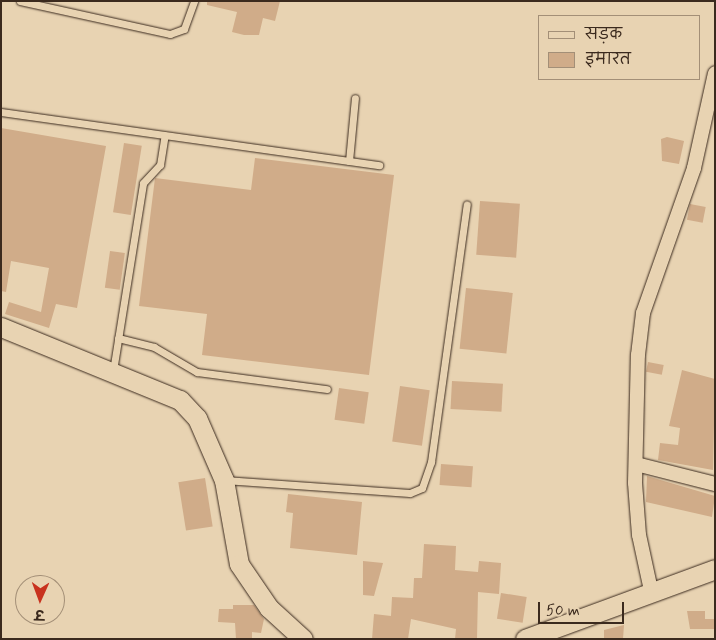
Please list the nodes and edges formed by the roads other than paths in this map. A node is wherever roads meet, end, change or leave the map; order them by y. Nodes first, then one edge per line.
1 (20, 1) edge
2 (194, 1) edge
3 (715, 73) edge
4 (355, 98) dead end
5 (1, 112) edge
6 (165, 135) junction
7 (349, 160) junction
8 (379, 165) dead end
9 (468, 204) dead end
10 (1, 327) edge
11 (118, 338) junction
12 (113, 373) junction
13 (327, 389) dead end
14 (636, 464) junction
15 (224, 480) junction
16 (715, 484) edge
17 (715, 569) edge
18 (652, 595) junction
19 (303, 639) edge
20 (525, 639) edge

1 - 2 lane
3 - 14 street
4 - 7 lane
5 - 6 lane
6 - 7 lane
6 - 11 lane
7 - 8 lane
9 - 15 lane
10 - 12 street
11 - 12 lane
11 - 13 lane
12 - 15 street
14 - 16 street
14 - 18 street
15 - 19 street
17 - 18 street
18 - 20 street

